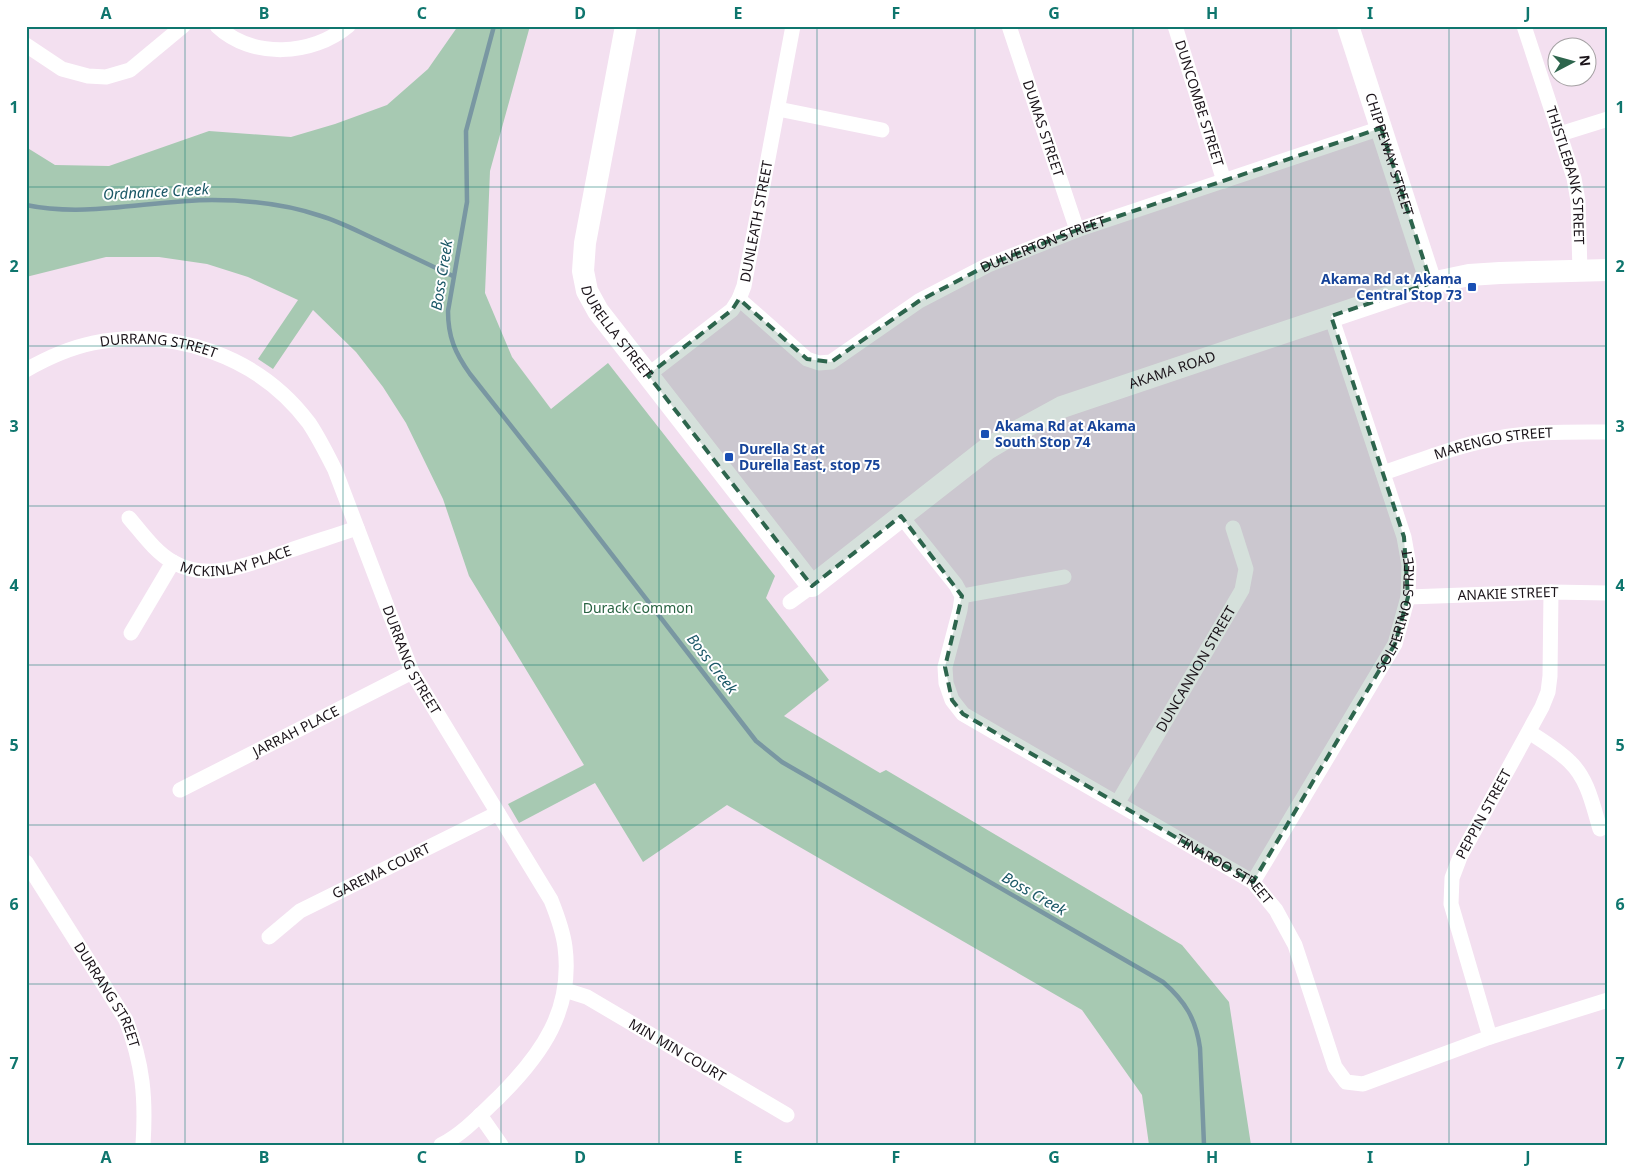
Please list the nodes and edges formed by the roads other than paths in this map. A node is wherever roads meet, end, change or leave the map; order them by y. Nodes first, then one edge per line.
1 (183, 26) edge
2 (217, 26) edge
3 (348, 26) edge
4 (626, 26) edge
5 (793, 26) edge
6 (1009, 26) edge
7 (1175, 26) edge
8 (1348, 26) edge
9 (1524, 26) edge
10 (26, 45) edge
11 (778, 109) junction
12 (1608, 119) edge
13 (1381, 128) junction
14 (882, 130) dead end
15 (1560, 134) junction
16 (1224, 181) junction
17 (1077, 230) junction
18 (1608, 270) edge
19 (1580, 271) junction
20 (1431, 283) junction
21 (739, 299) junction
22 (1332, 316) junction
23 (26, 370) edge
24 (648, 376) junction
25 (1608, 432) edge
26 (1383, 473) junction
27 (901, 516) junction
28 (129, 518) dead end
29 (357, 528) junction
30 (1234, 528) dead end
31 (173, 562) junction
32 (1064, 577) dead end
33 (812, 586) junction
34 (1550, 592) junction
35 (1608, 592) edge
36 (962, 596) junction
37 (1408, 597) junction
38 (790, 602) dead end
39 (131, 633) dead end
40 (412, 672) junction
41 (1528, 732) junction
42 (180, 790) dead end
43 (1118, 802) junction
44 (498, 813) junction
45 (1600, 829) dead end
46 (26, 862) edge
47 (1254, 882) junction
48 (269, 937) dead end
49 (565, 990) junction
50 (1608, 1000) edge
51 (1490, 1037) junction
52 (480, 1115) junction
53 (787, 1115) dead end
54 (146, 1144) edge
55 (441, 1145) edge
56 (501, 1145) edge

1 - 10 street
2 - 3 street
4 - 24 street, DURELLA STREET
5 - 11 street, DUNLEATH STREET
6 - 17 street, DUMAS STREET
7 - 16 street, DUNCOMBE STREET
8 - 13 street, CHIPPEWAY STREET
9 - 15 street, THISTLEBANK STREET
11 - 14 street
11 - 21 street, DUNLEATH STREET
12 - 15 street
13 - 16 street, DULVERTON STREET
13 - 20 street, CHIPPEWAY STREET
15 - 19 street, THISTLEBANK STREET
16 - 17 street, DULVERTON STREET
17 - 21 street, DULVERTON STREET
18 - 19 street, AKAMA ROAD
19 - 20 street, AKAMA ROAD
20 - 22 street, AKAMA ROAD
21 - 24 street, DUNLEATH STREET
22 - 26 street, SOLFERINO STREET
22 - 27 street, AKAMA ROAD
23 - 29 street, DURRANG STREET
24 - 33 street, DURELLA STREET
25 - 26 street, MARENGO STREET
26 - 37 street, SOLFERINO STREET
27 - 33 street, AKAMA ROAD
27 - 36 street
28 - 31 street, MCKINLAY PLACE
29 - 31 street, MCKINLAY PLACE
29 - 40 street, DURRANG STREET
30 - 43 street, DUNCANNON STREET
31 - 39 street
32 - 36 street
33 - 38 street, AKAMA ROAD
34 - 35 street, ANAKIE STREET
34 - 37 street, ANAKIE STREET
34 - 41 street, PEPPIN STREET
36 - 43 street, TINAROO STREET
37 - 47 street, SOLFERINO STREET
40 - 42 street, JARRAH PLACE
40 - 44 street, DURRANG STREET
41 - 45 street
41 - 51 street, PEPPIN STREET
43 - 47 street, TINAROO STREET
44 - 48 street, GAREMA COURT
44 - 49 street, DURRANG STREET
46 - 54 street, DURRANG STREET
47 - 51 street, TINAROO STREET
49 - 52 street, DURRANG STREET
49 - 53 street, MIN MIN COURT
50 - 51 street, TINAROO STREET
52 - 55 street, DURRANG STREET
52 - 56 street

